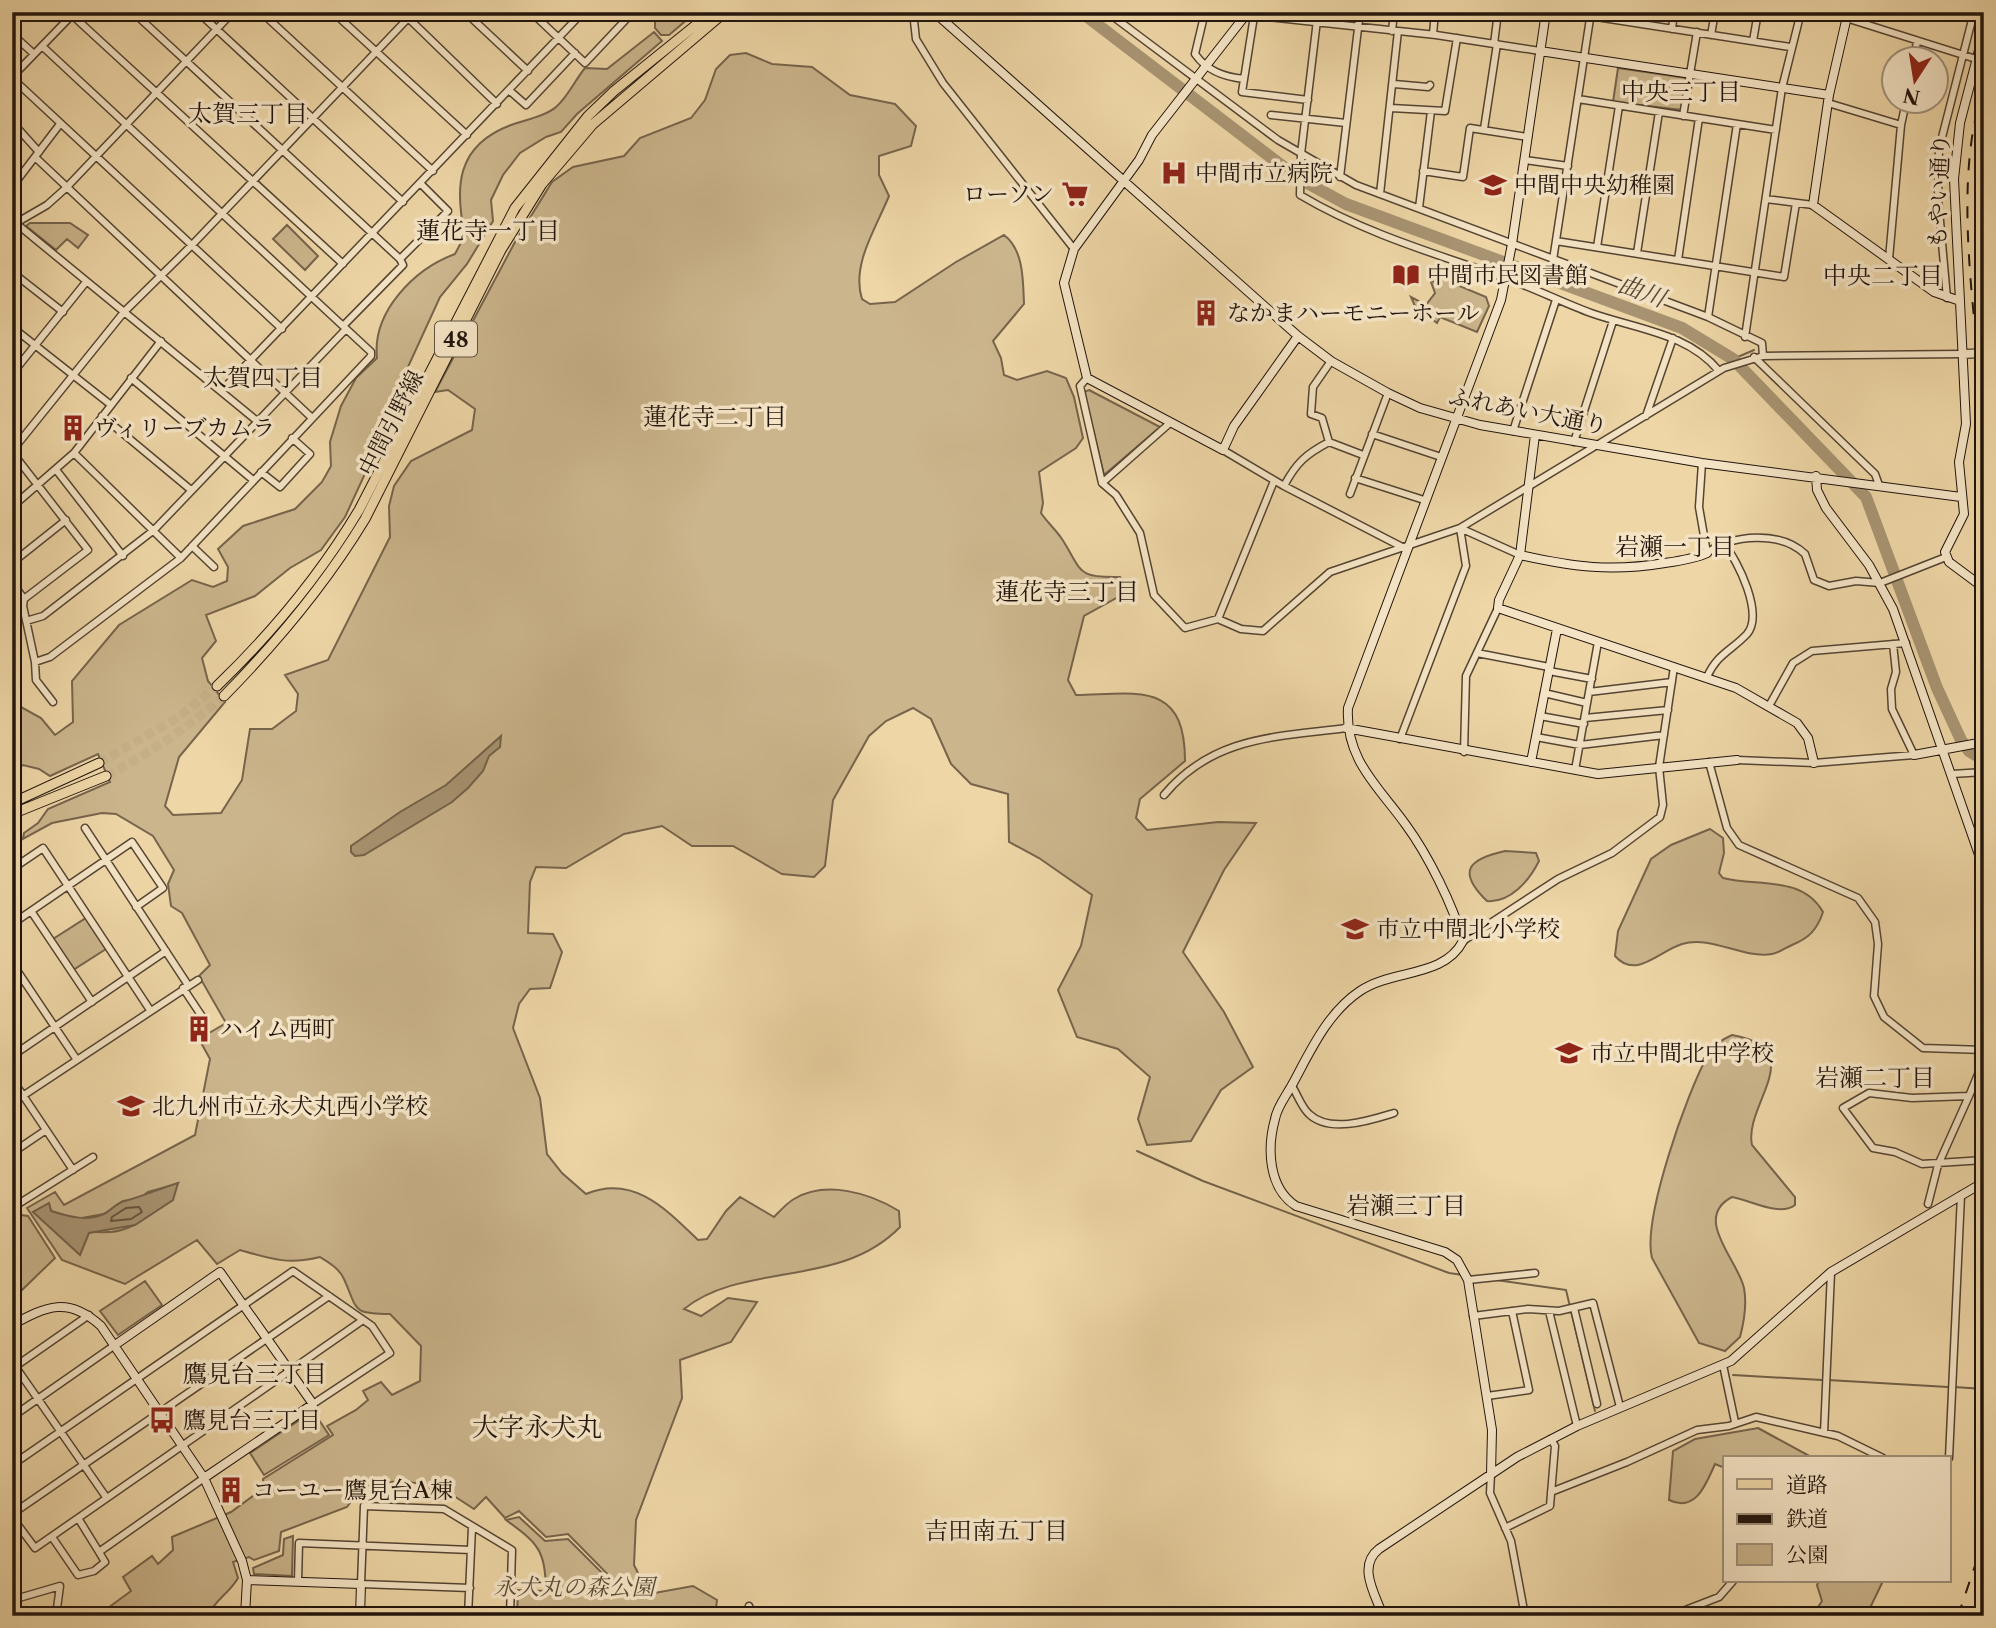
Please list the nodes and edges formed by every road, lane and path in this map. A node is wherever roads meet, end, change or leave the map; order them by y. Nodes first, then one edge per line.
1 (133, 12) edge
2 (198, 12) edge
3 (233, 12) edge
4 (261, 12) edge
5 (333, 12) edge
6 (402, 12) edge
7 (414, 12) edge
8 (465, 12) edge
9 (531, 12) edge
10 (583, 12) edge
11 (634, 12) edge
12 (712, 12) edge
13 (725, 12) edge
14 (913, 12) edge
15 (934, 12) edge
16 (1107, 12) edge
17 (1205, 12) edge
18 (1221, 12) edge
19 (1318, 12) edge
20 (1360, 12) edge
21 (1394, 12) edge
22 (1435, 12) edge
23 (1498, 12) edge
24 (1546, 12) edge
25 (1632, 12) edge
26 (1674, 12) edge
27 (1715, 12) edge
28 (1758, 12) edge
29 (1801, 12) edge
30 (1974, 12) edge
31 (73, 14) edge
32 (1250, 14) edge
33 (1590, 14) edge
34 (1847, 15) edge
35 (408, 18) junction
36 (1631, 22) junction
37 (1318, 23) junction
38 (1358, 28) junction
39 (217, 29) junction
40 (1672, 29) junction
41 (1395, 31) junction
42 (1984, 31) edge
43 (1697, 32) junction
44 (12, 34) edge
45 (1433, 34) junction
46 (1711, 35) junction
47 (1457, 38) junction
48 (559, 39) junction
49 (1753, 41) junction
50 (1917, 41) junction
51 (1496, 44) junction
52 (42, 46) junction
53 (1916, 46) edge
54 (1790, 47) junction
55 (1540, 51) junction
56 (376, 52) junction
57 (575, 53) junction
58 (34, 54) junction
59 (1961, 56) junction
60 (1584, 58) junction
61 (1976, 59) junction
62 (186, 61) junction
63 (1208, 67) junction
64 (528, 71) junction
65 (1690, 74) junction
66 (12, 77) edge
67 (1244, 79) junction
68 (1195, 83) junction
69 (1394, 84) junction
70 (1430, 85) dead end
71 (341, 87) junction
72 (1782, 88) junction
73 (510, 91) junction
74 (156, 93) junction
75 (1828, 99) junction
76 (1308, 100) junction
77 (1578, 100) junction
78 (497, 104) junction
79 (1619, 106) junction
80 (1391, 107) junction
81 (1431, 111) junction
82 (1659, 112) junction
83 (1271, 115) dead end
84 (1684, 116) junction
85 (1903, 116) edge
86 (1305, 118) junction
87 (1699, 118) junction
88 (311, 119) junction
89 (12, 122) edge
90 (126, 123) junction
91 (1346, 123) junction
92 (60, 124) junction
93 (1737, 124) junction
94 (1901, 125) junction
95 (1484, 129) junction
96 (1776, 130) junction
97 (467, 135) junction
98 (1528, 137) junction
99 (281, 149) junction
100 (37, 154) junction
101 (95, 156) junction
102 (1301, 156) junction
103 (1525, 159) junction
104 (1568, 166) junction
105 (433, 171) junction
106 (1423, 172) junction
107 (1340, 177) junction
108 (1125, 180) junction
109 (251, 181) junction
110 (421, 184) junction
111 (12, 187) edge
112 (66, 188) junction
113 (1380, 194) junction
114 (1766, 199) junction
115 (403, 202) junction
116 (1796, 204) junction
117 (1813, 205) junction
118 (1419, 208) junction
119 (221, 212) junction
120 (14, 222) edge
121 (372, 234) junction
122 (1556, 241) junction
123 (192, 245) junction
124 (1512, 247) junction
125 (1597, 247) junction
126 (1074, 249) junction
127 (1637, 253) junction
128 (400, 259) junction
129 (1889, 259) junction
130 (1553, 260) junction
131 (1678, 260) junction
132 (343, 264) junction
133 (1716, 265) junction
134 (12, 272) edge
135 (1755, 272) junction
136 (160, 276) junction
137 (1507, 276) junction
138 (86, 282) junction
139 (313, 297) junction
140 (1947, 298) junction
141 (1556, 300) junction
142 (1959, 301) junction
143 (63, 312) junction
144 (124, 312) junction
145 (1708, 317) junction
146 (1613, 321) junction
147 (12, 327) edge
148 (345, 327) junction
149 (282, 329) junction
150 (1298, 335) junction
151 (1745, 337) junction
152 (1673, 338) junction
153 (161, 341) junction
154 (36, 346) junction
155 (1984, 353) edge
156 (1963, 354) junction
157 (1763, 356) junction
158 (1752, 357) junction
159 (251, 361) junction
160 (1331, 361) junction
161 (1722, 370) junction
162 (12, 374) edge
163 (74, 377) junction
164 (131, 378) junction
165 (1087, 378) junction
166 (222, 390) junction
167 (285, 392) junction
168 (1388, 393) junction
169 (111, 405) junction
170 (102, 416) junction
171 (1646, 417) junction
172 (312, 418) junction
173 (1456, 418) junction
174 (257, 421) junction
175 (1171, 423) junction
176 (1513, 431) junction
177 (1372, 434) junction
178 (1535, 435) junction
179 (292, 438) junction
180 (1329, 442) junction
181 (1574, 442) junction
182 (1599, 446) junction
183 (1223, 450) junction
184 (12, 452) edge
185 (74, 453) junction
186 (224, 455) junction
187 (1363, 455) junction
188 (1441, 457) junction
189 (1702, 463) junction
190 (57, 471) junction
191 (261, 472) junction
192 (1816, 476) junction
193 (1355, 478) junction
194 (254, 480) junction
195 (1274, 481) junction
196 (1102, 482) junction
197 (1879, 485) junction
198 (39, 486) junction
199 (1284, 486) junction
200 (1530, 487) junction
201 (191, 490) junction
202 (1350, 494) dead end
203 (1961, 497) junction
204 (1424, 500) junction
205 (12, 507) edge
206 (66, 520) junction
207 (1460, 528) junction
208 (155, 530) junction
209 (1724, 544) junction
210 (192, 546) junction
211 (1406, 549) junction
212 (1707, 553) junction
213 (123, 555) junction
214 (1520, 555) junction
215 (1946, 557) junction
216 (181, 558) junction
217 (12, 563) edge
218 (214, 567) dead end
219 (12, 582) edge
220 (1880, 583) junction
221 (1984, 588) edge
222 (24, 599) junction
223 (1498, 608) junction
224 (1218, 618) junction
225 (26, 621) junction
226 (1557, 629) junction
227 (1598, 642) junction
228 (1906, 643) junction
229 (1892, 644) junction
230 (1477, 653) junction
231 (36, 662) junction
232 (1674, 667) junction
233 (1549, 669) junction
234 (1707, 677) junction
235 (1592, 679) junction
236 (1672, 682) junction
237 (217, 686) tunnel mouth
238 (1589, 692) junction
239 (1544, 693) junction
240 (224, 696) tunnel mouth
241 (53, 702) dead end
242 (1587, 702) junction
243 (1769, 706) junction
244 (1668, 710) junction
245 (1540, 716) junction
246 (1584, 721) junction
247 (1346, 728) junction
248 (1664, 735) junction
249 (1536, 737) junction
250 (1400, 739) junction
251 (1984, 741) edge
252 (1580, 745) junction
253 (1943, 751) junction
254 (1464, 752) junction
255 (1914, 755) junction
256 (1737, 760) joint
257 (1531, 762) junction
258 (1709, 762) junction
259 (1814, 762) junction
260 (99, 763) tunnel mouth
261 (1659, 768) junction
262 (1575, 770) junction
263 (1984, 772) edge
264 (1952, 774) junction
265 (106, 776) tunnel mouth
266 (1164, 794) dead end
267 (12, 803) edge
268 (12, 814) edge
269 (85, 828) dead end
270 (105, 860) junction
271 (12, 869) edge
272 (1984, 869) edge
273 (68, 885) junction
274 (136, 907) junction
275 (31, 911) junction
276 (12, 924) edge
277 (1463, 941) junction
278 (166, 951) junction
279 (12, 962) edge
280 (130, 977) junction
281 (198, 980) dead end
282 (186, 987) junction
283 (92, 1002) junction
284 (150, 1010) junction
285 (203, 1018) dead end
286 (56, 1027) junction
287 (12, 1042) edge
288 (1984, 1050) edge
289 (15, 1054) edge
290 (77, 1060) junction
291 (1984, 1060) edge
292 (12, 1079) edge
293 (1292, 1086) junction
294 (23, 1096) junction
295 (1969, 1096) junction
296 (12, 1104) edge
297 (1394, 1113) dead end
298 (46, 1130) junction
299 (12, 1153) edge
300 (93, 1157) dead end
301 (1984, 1160) edge
302 (1938, 1165) junction
303 (73, 1170) junction
304 (1984, 1182) edge
305 (1961, 1195) junction
306 (1928, 1205) dead end
307 (12, 1208) edge
308 (1831, 1272) junction
309 (1535, 1273) dead end
310 (1468, 1280) junction
311 (329, 1296) junction
312 (244, 1305) junction
313 (1574, 1308) junction
314 (1512, 1311) junction
315 (1549, 1311) junction
316 (89, 1315) junction
317 (1473, 1316) junction
318 (363, 1320) junction
319 (12, 1325) edge
320 (268, 1338) junction
321 (114, 1345) junction
322 (1723, 1365) junction
323 (14, 1367) edge
324 (290, 1370) junction
325 (137, 1379) junction
326 (1487, 1396) junction
327 (39, 1399) junction
328 (313, 1404) junction
329 (1597, 1404) dead end
330 (1620, 1407) junction
331 (160, 1411) junction
332 (12, 1417) edge
333 (1735, 1422) junction
334 (1577, 1426) junction
335 (61, 1432) junction
336 (1824, 1433) junction
337 (1551, 1440) junction
338 (182, 1444) junction
339 (1879, 1456) edge
340 (1949, 1456) edge
341 (12, 1465) edge
342 (83, 1465) junction
343 (1490, 1474) junction
344 (204, 1478) junction
345 (1551, 1492) junction
346 (106, 1497) junction
347 (12, 1516) edge
348 (78, 1518) junction
349 (472, 1527) junction
350 (1505, 1528) junction
351 (52, 1537) junction
352 (363, 1544) junction
353 (471, 1550) junction
354 (99, 1552) junction
355 (247, 1580) junction
356 (298, 1581) junction
357 (1732, 1582) edge
358 (361, 1584) junction
359 (470, 1588) junction
360 (12, 1600) edge
361 (749, 1606) dead end
362 (56, 1616) edge
363 (245, 1616) edge
364 (360, 1616) edge
365 (468, 1616) edge
366 (510, 1616) edge
367 (752, 1616) edge
368 (1383, 1616) edge
369 (1525, 1616) edge
370 (1583, 1616) edge
371 (1626, 1616) edge
372 (1670, 1616) edge

1 - 62 street
2 - 39 street
3 - 39 street
4 - 71 street
5 - 56 street
6 - 35 street
7 - 35 street
8 - 64 street
9 - 48 street
10 - 48 street
11 - 57 street
12 - 237 main road, 中間引野線 / 48
13 - 240 main road, 中間引野線 / 48
14 - 126 street
15 - 108 street, ふれあい大通り
16 - 68 street
17 - 63 street
18 - 32 street
19 - 37 street
20 - 38 street
21 - 41 street
22 - 45 street
23 - 51 street
24 - 55 street
25 - 36 street
26 - 40 street
27 - 46 street
28 - 49 street
29 - 54 street
30 - 59 street
31 - 52 street
31 - 74 street
32 - 37 street
32 - 63 street
32 - 67 street
33 - 36 street
33 - 60 street
34 - 50 street
34 - 75 street
35 - 56 street
35 - 78 street
36 - 40 street
37 - 38 street
37 - 76 street
38 - 41 street
38 - 91 street
39 - 62 street
39 - 88 street
40 - 43 street
41 - 45 street
41 - 69 street
42 - 61 street, もやい通り
43 - 46 street
43 - 65 street
44 - 58 street
45 - 47 street
46 - 49 street
47 - 51 street
47 - 81 street
48 - 57 street
48 - 64 street
49 - 54 street
50 - 53 street
50 - 59 street
51 - 55 street
51 - 95 street
52 - 58 street
52 - 90 street
54 - 72 street
55 - 60 street
55 - 98 street
56 - 71 street
56 - 97 street
57 - 73 street
58 - 66 street
59 - 61 street
59 - 140 street
60 - 65 street
60 - 77 street
61 - 142 street, もやい通り
62 - 74 street
62 - 99 street
63 - 67 street
63 - 68 street
64 - 73 street
65 - 72 street
65 - 84 street
66 - 92 street
67 - 76 street
68 - 102 street
68 - 108 street
69 - 70 street
69 - 80 street
71 - 88 street
71 - 105 street
72 - 75 street
72 - 96 street
73 - 78 street
74 - 90 street
74 - 109 street
75 - 94 street
75 - 117 street
76 - 86 street
77 - 79 street
77 - 104 street
78 - 97 street
79 - 82 street
79 - 125 street
80 - 81 street
80 - 113 street
81 - 106 street
82 - 84 street
82 - 127 street
83 - 86 street
84 - 87 street
85 - 94 street
86 - 91 street
86 - 102 street
87 - 93 street
87 - 131 street
88 - 99 street
88 - 115 street
89 - 100 street
90 - 101 street
90 - 119 street
91 - 107 street
92 - 100 street
92 - 101 street
93 - 96 street
93 - 133 street
94 - 129 street
95 - 98 street
95 - 106 street
96 - 114 street
97 - 105 street
98 - 103 street
99 - 109 street
99 - 121 street
100 - 111 street
100 - 112 street
101 - 112 street
101 - 123 street
102 - 107 street
102 - 137 street
103 - 104 street
103 - 124 street
104 - 122 street
105 - 110 street
106 - 118 street
107 - 113 street
108 - 126 street
108 - 150 street, ふれあい大通り
109 - 119 street
109 - 132 street
110 - 115 street
110 - 128 street
112 - 120 street
112 - 136 street
113 - 118 street
114 - 116 street
114 - 135 street
115 - 121 street
116 - 117 street
116 - 135 street
117 - 129 street
118 - 124 street
119 - 123 street
119 - 139 street
120 - 138 street
121 - 128 street
121 - 132 street
122 - 125 street
122 - 130 street
123 - 136 street
123 - 149 street
124 - 130 street
124 - 137 street
125 - 127 street
126 - 165 street
127 - 131 street
128 - 148 street
129 - 140 street
130 - 145 street
131 - 133 street
132 - 139 street
133 - 135 street
133 - 145 street
134 - 143 street
135 - 151 street
136 - 144 street
136 - 159 street
137 - 141 street
137 - 173 street
138 - 143 street
138 - 144 street
139 - 148 street
139 - 149 street
140 - 142 street
141 - 146 street
141 - 176 street
142 - 156 street, もやい通り
143 - 154 street
144 - 153 street
144 - 163 street
145 - 151 street
146 - 152 street
146 - 181 street
147 - 154 street
148 - 167 street
148 - 172 street
149 - 159 street
150 - 160 street, ふれあい大通り
150 - 183 street
151 - 157 street
152 - 161 street
152 - 171 street
153 - 164 street
153 - 166 street
154 - 162 street
154 - 163 street
155 - 156 street
156 - 157 street
156 - 203 street, もやい通り
157 - 158 street
158 - 161 street
158 - 197 street
159 - 166 street
159 - 167 street
160 - 168 street, ふれあい大通り
160 - 180 street
161 - 171 street
163 - 169 street
163 - 184 street
164 - 169 street
164 - 186 street
165 - 175 street
165 - 196 street
166 - 174 street
167 - 172 street
167 - 174 street
168 - 173 street, ふれあい大通り
168 - 177 street
169 - 170 street
170 - 185 street
170 - 201 street
171 - 182 street
172 - 179 street
173 - 176 street, ふれあい大通り
173 - 188 street
174 - 186 street
175 - 183 street
175 - 196 street
176 - 178 street, ふれあい大通り
177 - 187 street
177 - 188 street
178 - 181 street, ふれあい大通り
178 - 200 street
179 - 191 street
179 - 191 street
180 - 187 street
180 - 199 street
181 - 182 street, ふれあい大通り
182 - 189 street, ふれあい大通り
182 - 200 street
183 - 195 street
184 - 198 street
185 - 190 street
185 - 208 street
186 - 194 street
186 - 201 street
187 - 193 street
188 - 204 street
189 - 192 street, ふれあい大通り
189 - 212 street
190 - 198 street
190 - 213 street
191 - 194 street
192 - 197 street, ふれあい大通り
192 - 220 street
193 - 202 street
193 - 204 street
194 - 210 street
195 - 199 street
195 - 224 street
196 - 224 street
197 - 203 street, ふれあい大通り
198 - 205 street
198 - 206 street
199 - 211 street
200 - 207 street
200 - 214 street
201 - 208 street
203 - 215 street, もやい通り
204 - 211 street
206 - 217 street
206 - 222 street
207 - 211 street
207 - 214 street
207 - 250 street
208 - 213 street
208 - 216 street
209 - 212 street
209 - 220 street
209 - 234 street
210 - 216 street
210 - 218 street
211 - 224 street
211 - 247 street
212 - 214 street
213 - 225 street
214 - 223 street
215 - 220 street
215 - 221 street
216 - 231 street
219 - 222 street
220 - 228 street
222 - 225 street
223 - 226 street
223 - 230 street
225 - 231 street
226 - 227 street
226 - 233 street
227 - 232 street
227 - 235 street
228 - 229 street
228 - 253 street
229 - 243 street
229 - 255 street
230 - 233 street
230 - 254 street
231 - 241 street
232 - 234 street
232 - 236 street
233 - 235 street
233 - 239 street
234 - 243 street
235 - 238 street
236 - 238 street
236 - 244 street
238 - 242 street
239 - 242 street
239 - 245 street
242 - 246 street
243 - 259 street
244 - 246 street
244 - 248 street
245 - 246 street
245 - 249 street
246 - 252 street
247 - 250 street
247 - 266 street
247 - 277 street
248 - 252 street
248 - 261 street
249 - 252 street
249 - 257 street
250 - 254 street
251 - 253 street
252 - 262 street
253 - 255 street
253 - 264 street
254 - 257 street
255 - 259 street
256 - 258 street
256 - 259 street
257 - 262 street
258 - 261 street
258 - 288 street
260 - 267 main road
261 - 262 street
261 - 277 street
263 - 264 street
264 - 272 street
265 - 268 main road
269 - 270 street
270 - 273 street
270 - 274 street
270 - 274 street
271 - 273 street
273 - 275 street
273 - 280 street
274 - 278 street
275 - 276 street
275 - 283 street
277 - 293 street
278 - 280 street
278 - 282 street
279 - 286 street
280 - 283 street
280 - 284 street
281 - 282 street
282 - 284 street
282 - 285 street
283 - 286 street
284 - 290 street
286 - 289 street
286 - 290 street
287 - 289 street
290 - 294 street
291 - 295 street
292 - 294 street
293 - 297 street
293 - 310 street
294 - 296 street
294 - 298 street
295 - 302 street
295 - 302 street
298 - 299 street
298 - 303 street
300 - 303 street
301 - 302 street
302 - 306 street
303 - 307 street
304 - 305 street
305 - 308 street
305 - 340 street
308 - 322 street
308 - 336 street
309 - 310 street
310 - 317 street
311 - 312 street
311 - 318 street
311 - 320 street
312 - 320 street
312 - 321 street
312 - 325 street
313 - 315 street
313 - 329 street
313 - 330 street
314 - 315 street
314 - 317 street
314 - 326 street
315 - 334 street
316 - 319 street
316 - 321 street
316 - 323 street
317 - 326 street
318 - 324 street
318 - 328 street
320 - 324 street
320 - 331 street
321 - 325 street
321 - 327 street
322 - 330 street
322 - 333 street
323 - 327 street
324 - 328 street
324 - 338 street
325 - 331 street
325 - 335 street
326 - 343 street
327 - 332 street
327 - 335 street
328 - 344 street
330 - 334 street
331 - 338 street
331 - 342 street
333 - 336 street
333 - 345 street
334 - 337 street
335 - 341 street
335 - 342 street
336 - 339 street
337 - 343 street
337 - 345 street
338 - 344 street
338 - 346 street
342 - 346 street
342 - 347 street
343 - 350 street
343 - 368 street
344 - 354 street
344 - 355 street
345 - 350 street
346 - 348 street
347 - 351 street
348 - 351 street
348 - 354 street
349 - 352 street
349 - 353 street
349 - 366 street
350 - 369 street
351 - 354 street
352 - 353 street
352 - 356 street
352 - 358 street
353 - 359 street
355 - 356 street
355 - 363 street
356 - 358 street
357 - 372 street
358 - 359 street
358 - 364 street
359 - 365 street
360 - 362 street
361 - 367 street
370 - 371 street

